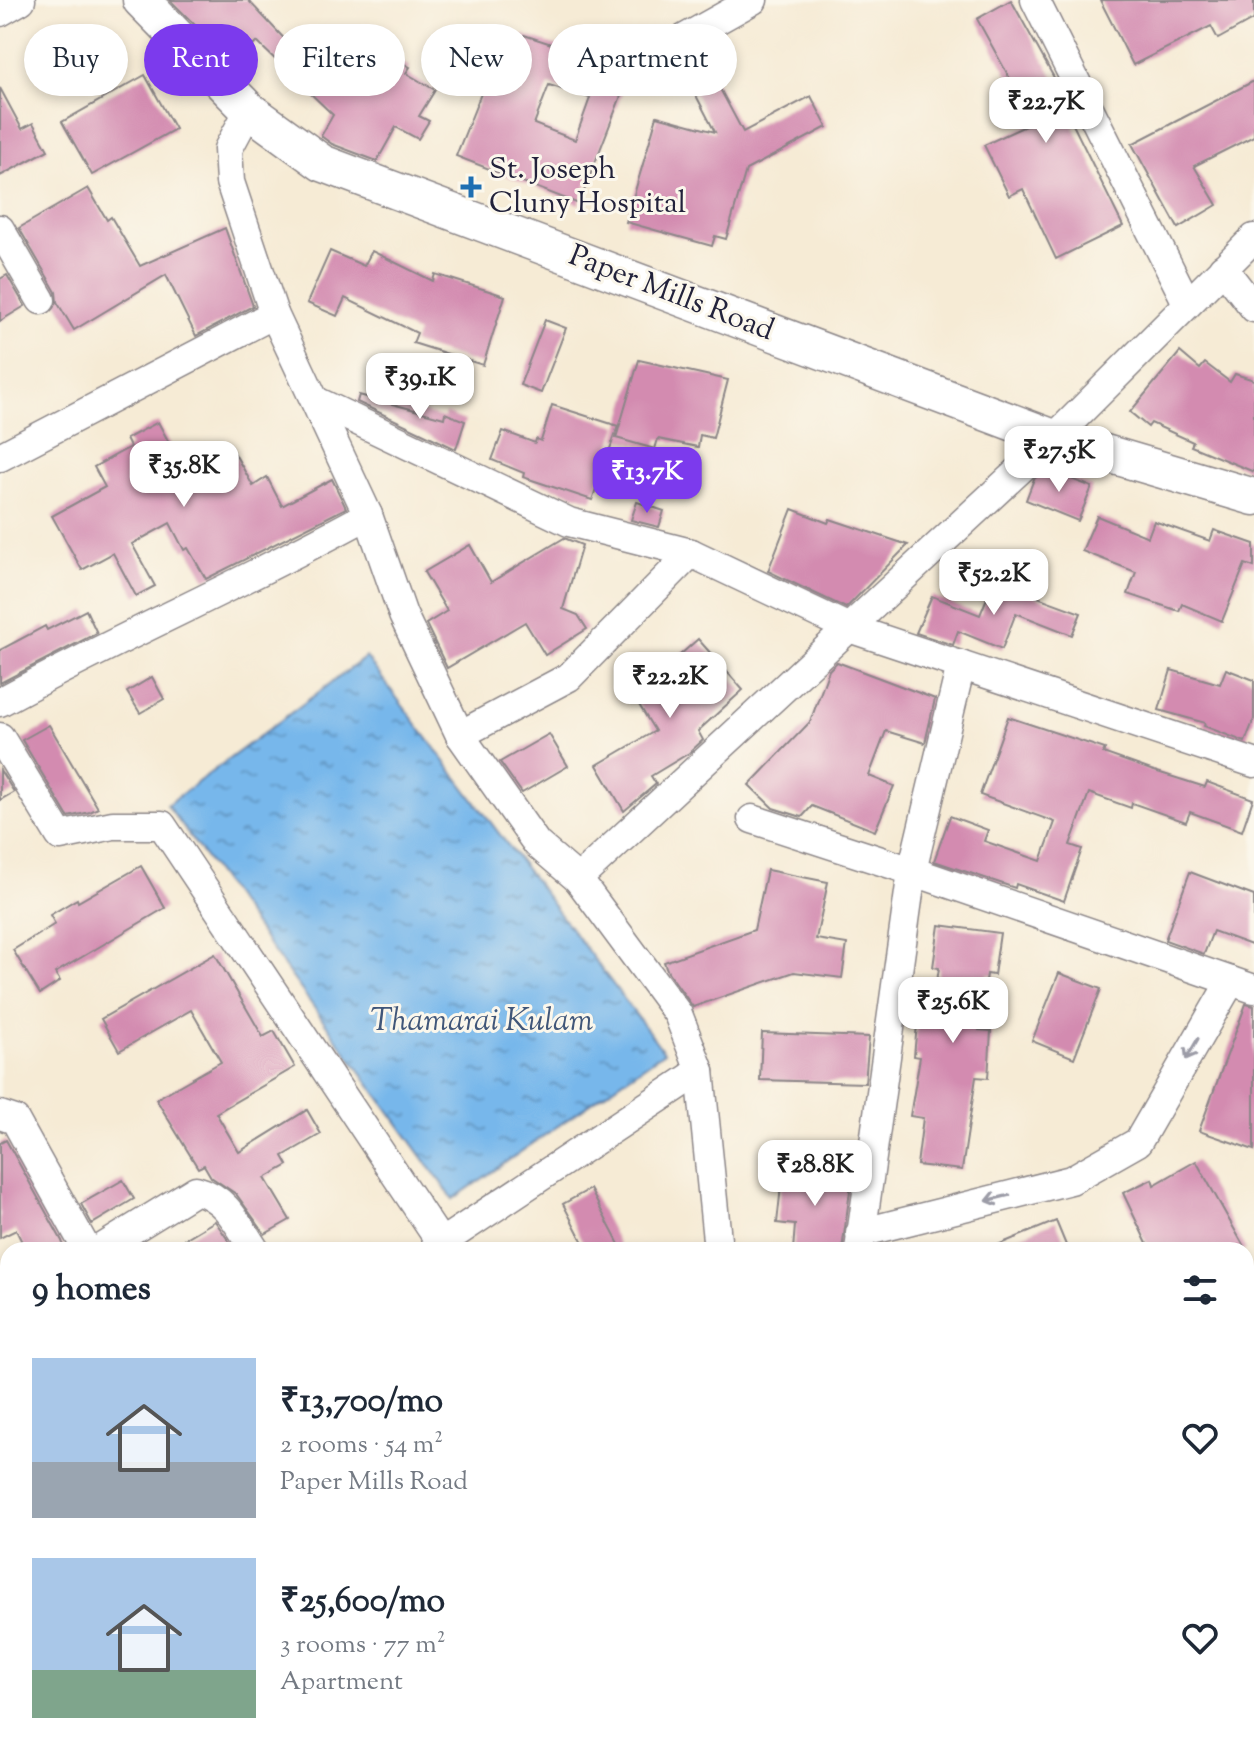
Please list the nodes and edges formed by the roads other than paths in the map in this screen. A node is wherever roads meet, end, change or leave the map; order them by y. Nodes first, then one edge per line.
1 (21, 0) edge
2 (141, 0) edge
3 (753, 0) edge
4 (1035, 0) edge
5 (0, 12) edge
6 (710, 24) edge
7 (249, 110) junction
8 (0, 229) edge
9 (1254, 238) edge
10 (1223, 268) junction
11 (41, 300) dead end
12 (1187, 303) junction
13 (1254, 308) edge
14 (274, 314) junction
15 (316, 401) junction
16 (1054, 438) junction
17 (0, 457) edge
18 (1254, 497) edge
19 (368, 515) junction
20 (691, 553) junction
21 (849, 628) junction
22 (961, 665) junction
23 (0, 702) edge
24 (460, 735) junction
25 (0, 737) edge
26 (1254, 763) edge
27 (752, 819) dead end
28 (912, 871) junction
29 (578, 879) junction
30 (1243, 985) edge
31 (700, 1071) junction
32 (0, 1115) edge
33 (83, 1242) edge
34 (112, 1242) edge
35 (250, 1242) edge
36 (440, 1242) edge
37 (449, 1242) edge
38 (717, 1242) edge
39 (860, 1242) edge

1 - 5 street
2 - 7 main road, Paper Mills Road
3 - 6 street
4 - 12 street
7 - 14 street
7 - 16 main road, Paper Mills Road
8 - 11 street
9 - 10 street
10 - 12 street
10 - 13 street
12 - 16 street
14 - 15 street
14 - 17 street
15 - 19 street
15 - 20 street
16 - 18 main road, Paper Mills Road
16 - 21 street
19 - 23 street
19 - 24 street
20 - 21 street
20 - 24 street
21 - 22 street
21 - 29 street
22 - 26 street
22 - 28 street
24 - 29 street
25 - 36 street
27 - 28 street
28 - 30 street
28 - 39 street
29 - 31 street
30 -> 39 street
31 - 37 street
31 - 38 street
32 - 33 street
34 - 35 street

